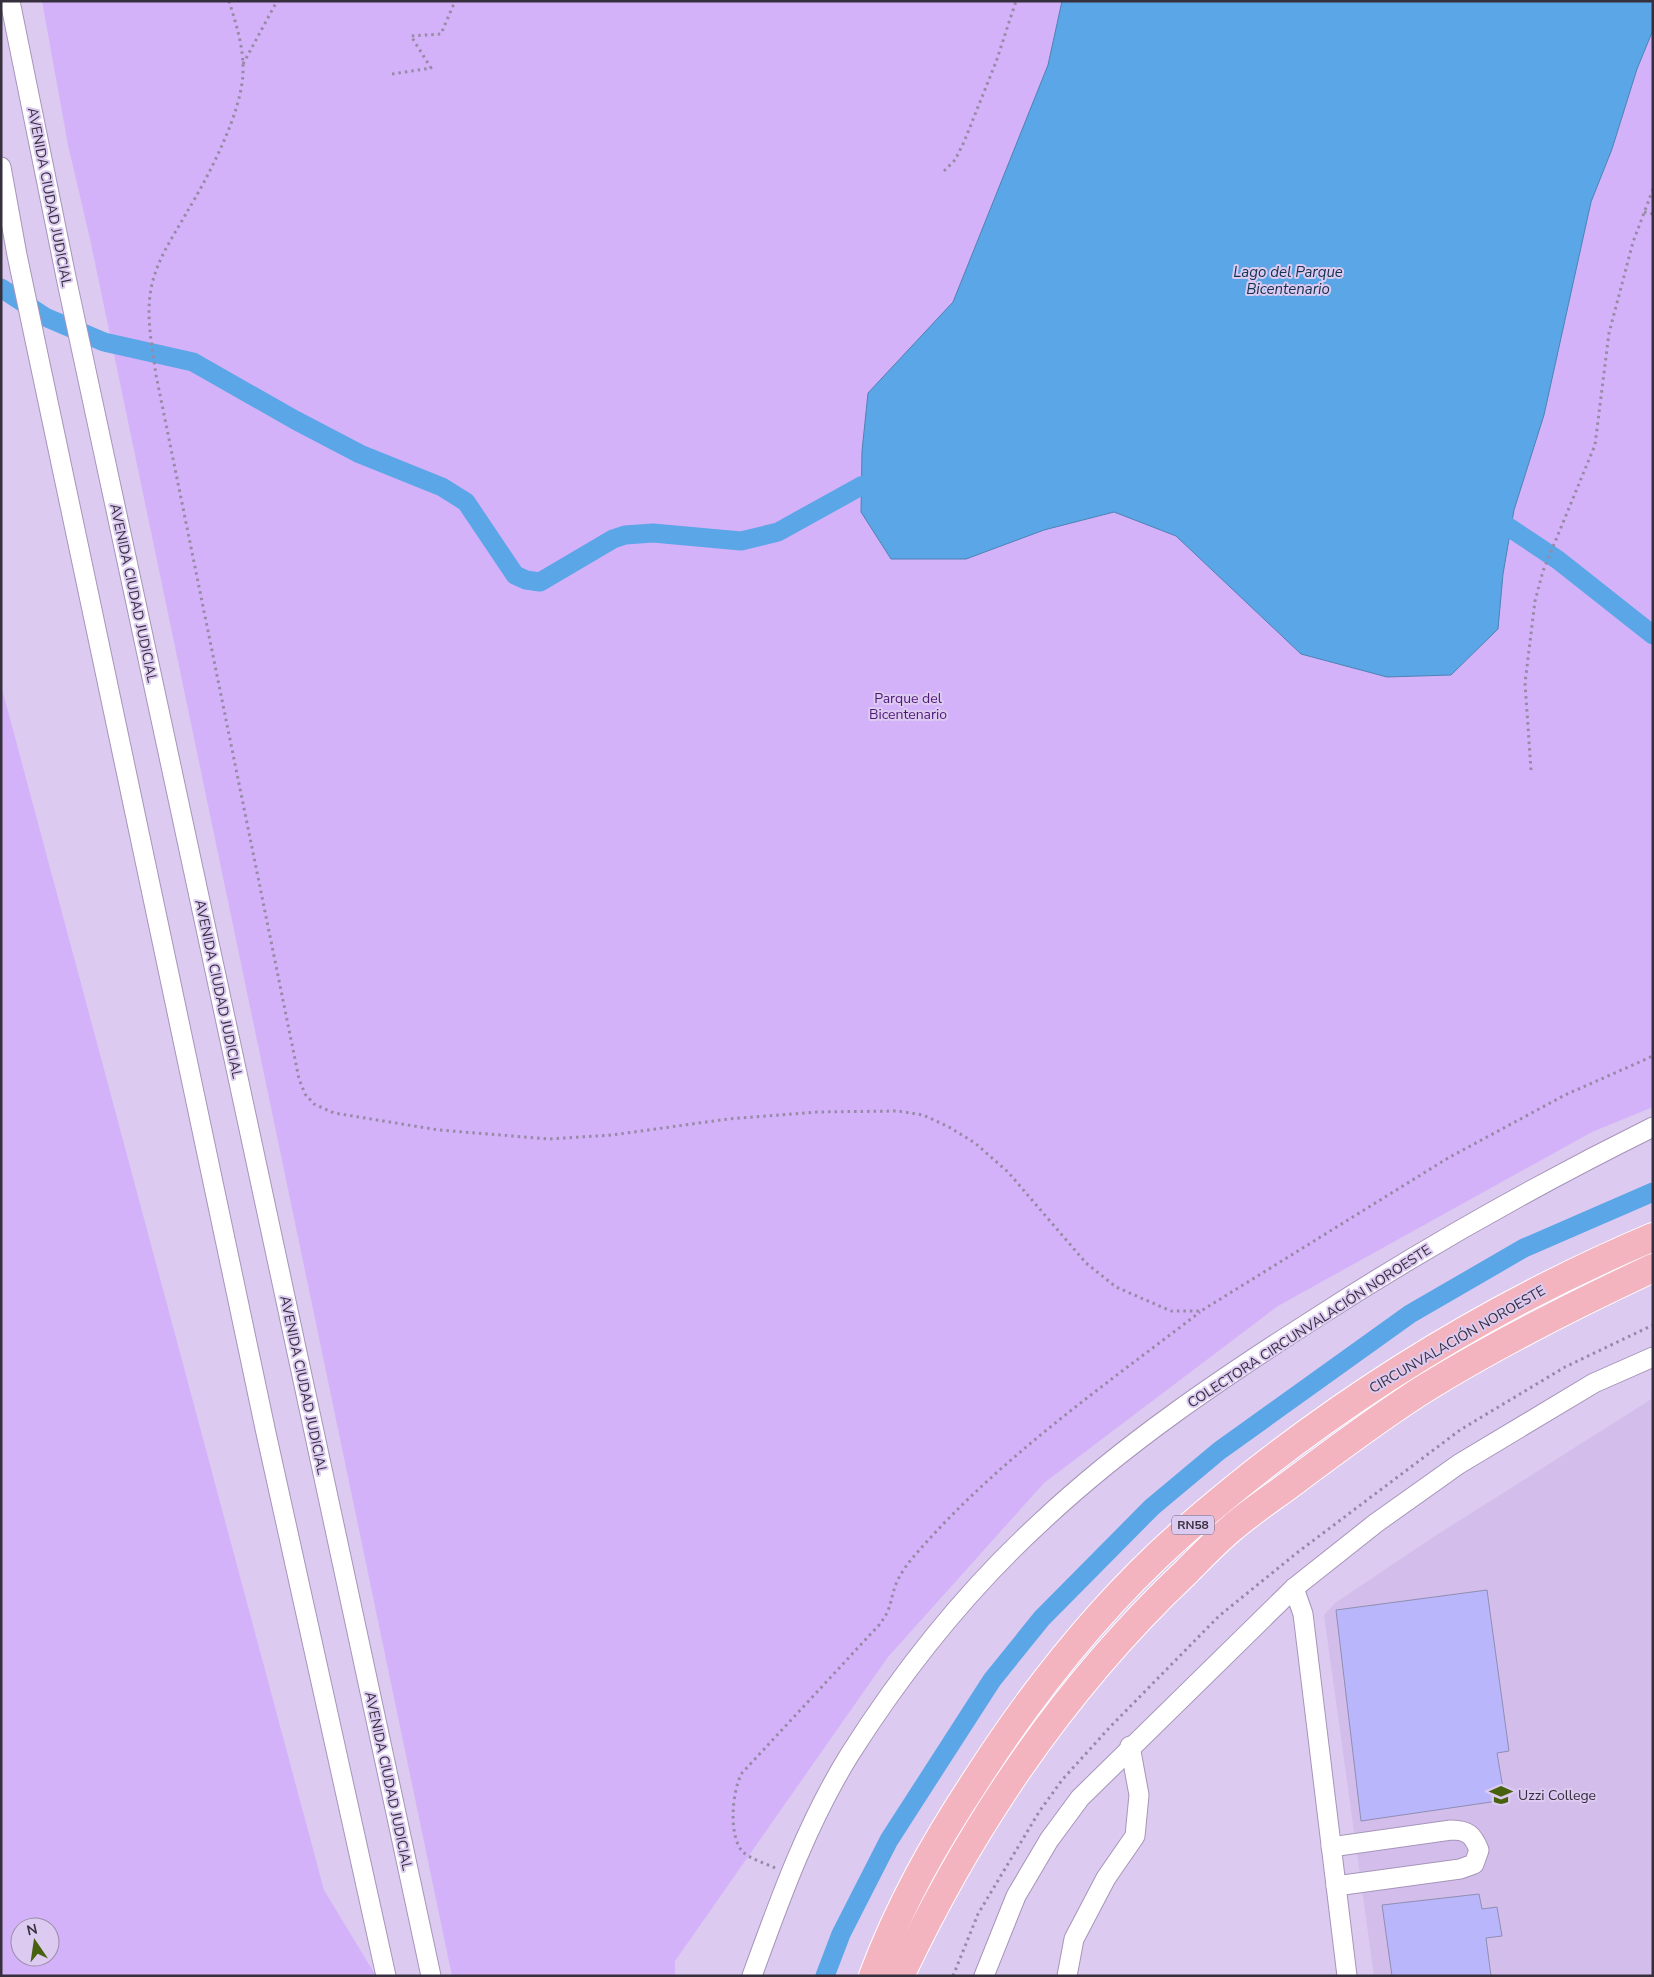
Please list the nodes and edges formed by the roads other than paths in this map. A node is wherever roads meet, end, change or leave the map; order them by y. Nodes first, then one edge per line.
1 (10, 1) edge
2 (1, 167) edge
3 (1653, 1126) edge
4 (1653, 1237) edge
5 (1653, 1268) edge
6 (1653, 1356) edge
7 (1294, 1588) junction
8 (1130, 1746) junction
9 (1332, 1847) junction
10 (1336, 1886) junction
11 (386, 1976) edge
12 (431, 1976) edge
13 (752, 1976) edge
14 (873, 1976) edge
15 (900, 1976) edge
16 (984, 1976) edge
17 (1067, 1976) edge
18 (1347, 1976) edge

1 - 12 street, AVENIDA CIUDAD JUDICIAL
2 - 11 street
3 - 13 street, COLECTORA CIRCUNVALACIÓN NOROESTE
4 - 14 highway, CIRCUNVALACIÓN NOROESTE / RN58
5 - 15 highway, CIRCUNVALACIÓN NOROESTE / RN58
6 - 7 street
7 - 8 street
7 - 9 street
8 - 16 street
8 - 17 street
9 - 10 street
9 - 10 street
10 - 18 street

